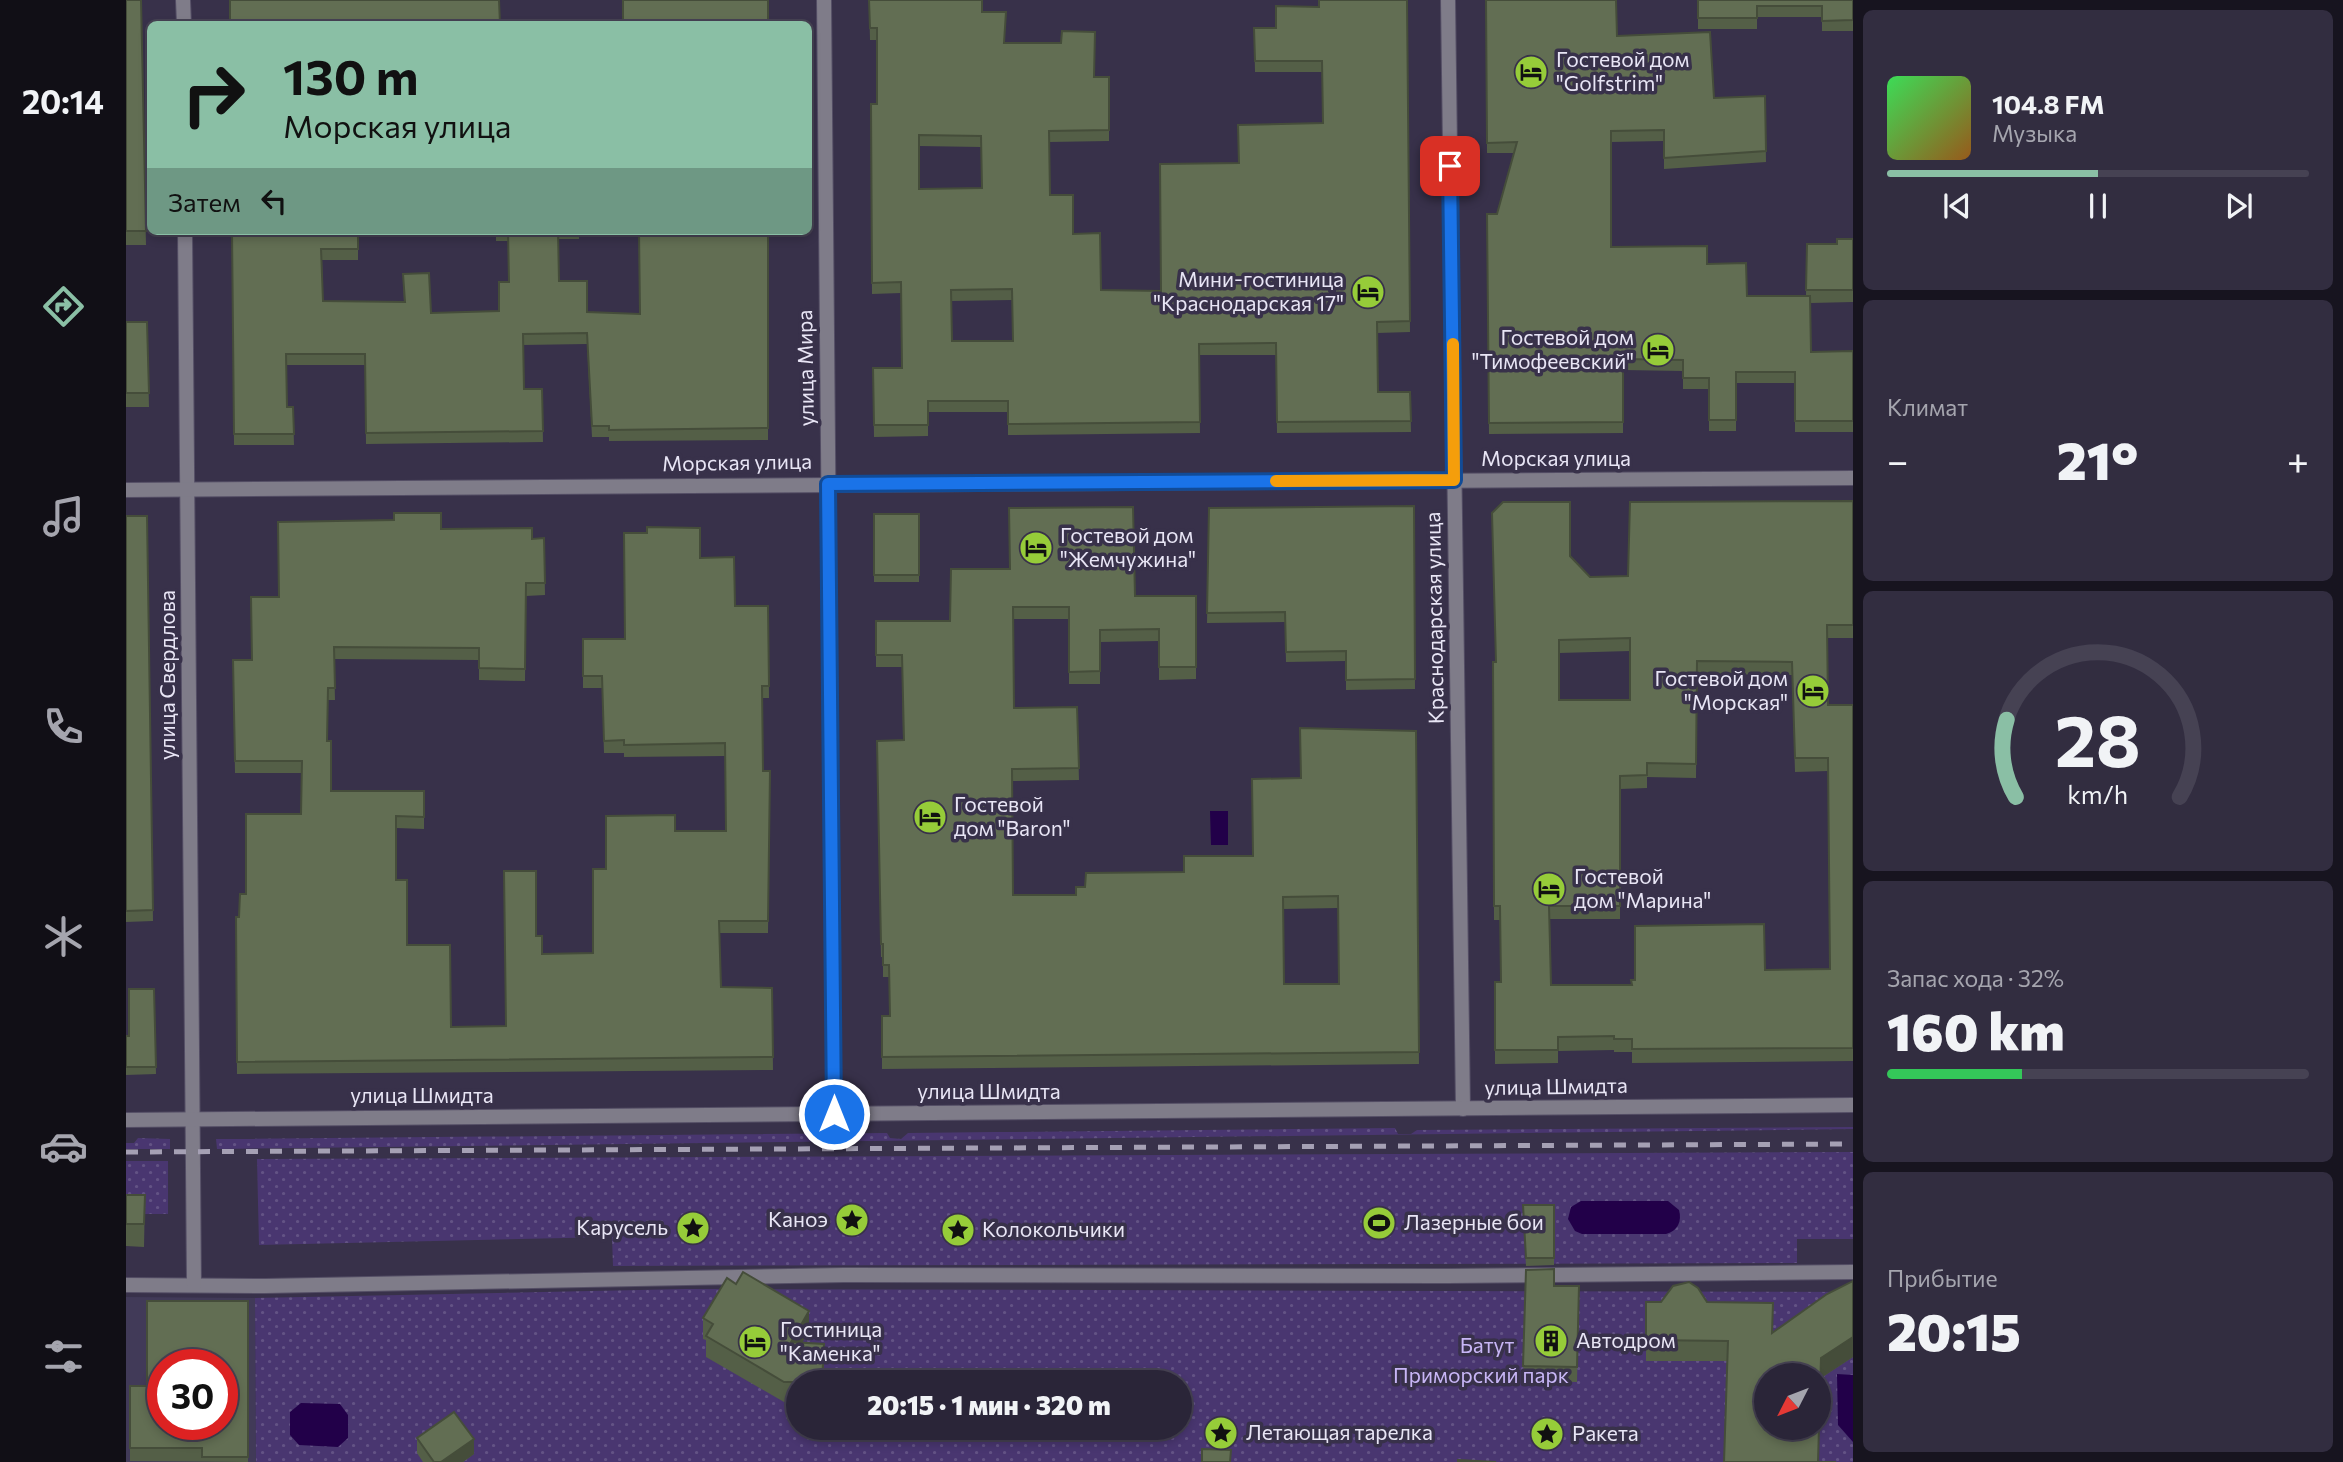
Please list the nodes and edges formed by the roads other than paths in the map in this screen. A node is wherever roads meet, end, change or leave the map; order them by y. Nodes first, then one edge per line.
1 (183, 0) edge
2 (824, 0) edge
3 (1448, 0) edge
4 (184, 21) edge
5 (185, 235) edge
6 (1853, 478) edge
7 (1454, 480) junction
8 (828, 484) junction
9 (126, 490) edge
10 (187, 490) junction
11 (1853, 1105) edge
12 (1463, 1109) junction
13 (834, 1114) junction
14 (192, 1119) junction
15 (126, 1120) edge
16 (1853, 1272) edge
17 (126, 1285) edge
18 (194, 1285) junction

1 - 4 street
2 - 8 street, улица Мира
3 - 7 street, Краснодарская улица
5 - 10 street, улица Свердлова
6 - 7 street, Морская улица
7 - 8 street, Морская улица
7 - 12 street, Краснодарская улица
8 - 10 street, Морская улица
8 - 13 street, улица Мира
9 - 10 street, Морская улица
10 - 14 street, улица Свердлова
11 - 12 street, улица Шмидта
12 - 13 street, улица Шмидта
13 - 14 street, улица Шмидта
14 - 15 street, улица Шмидта
14 - 18 street, улица Свердлова
16 - 18 street
17 - 18 street

